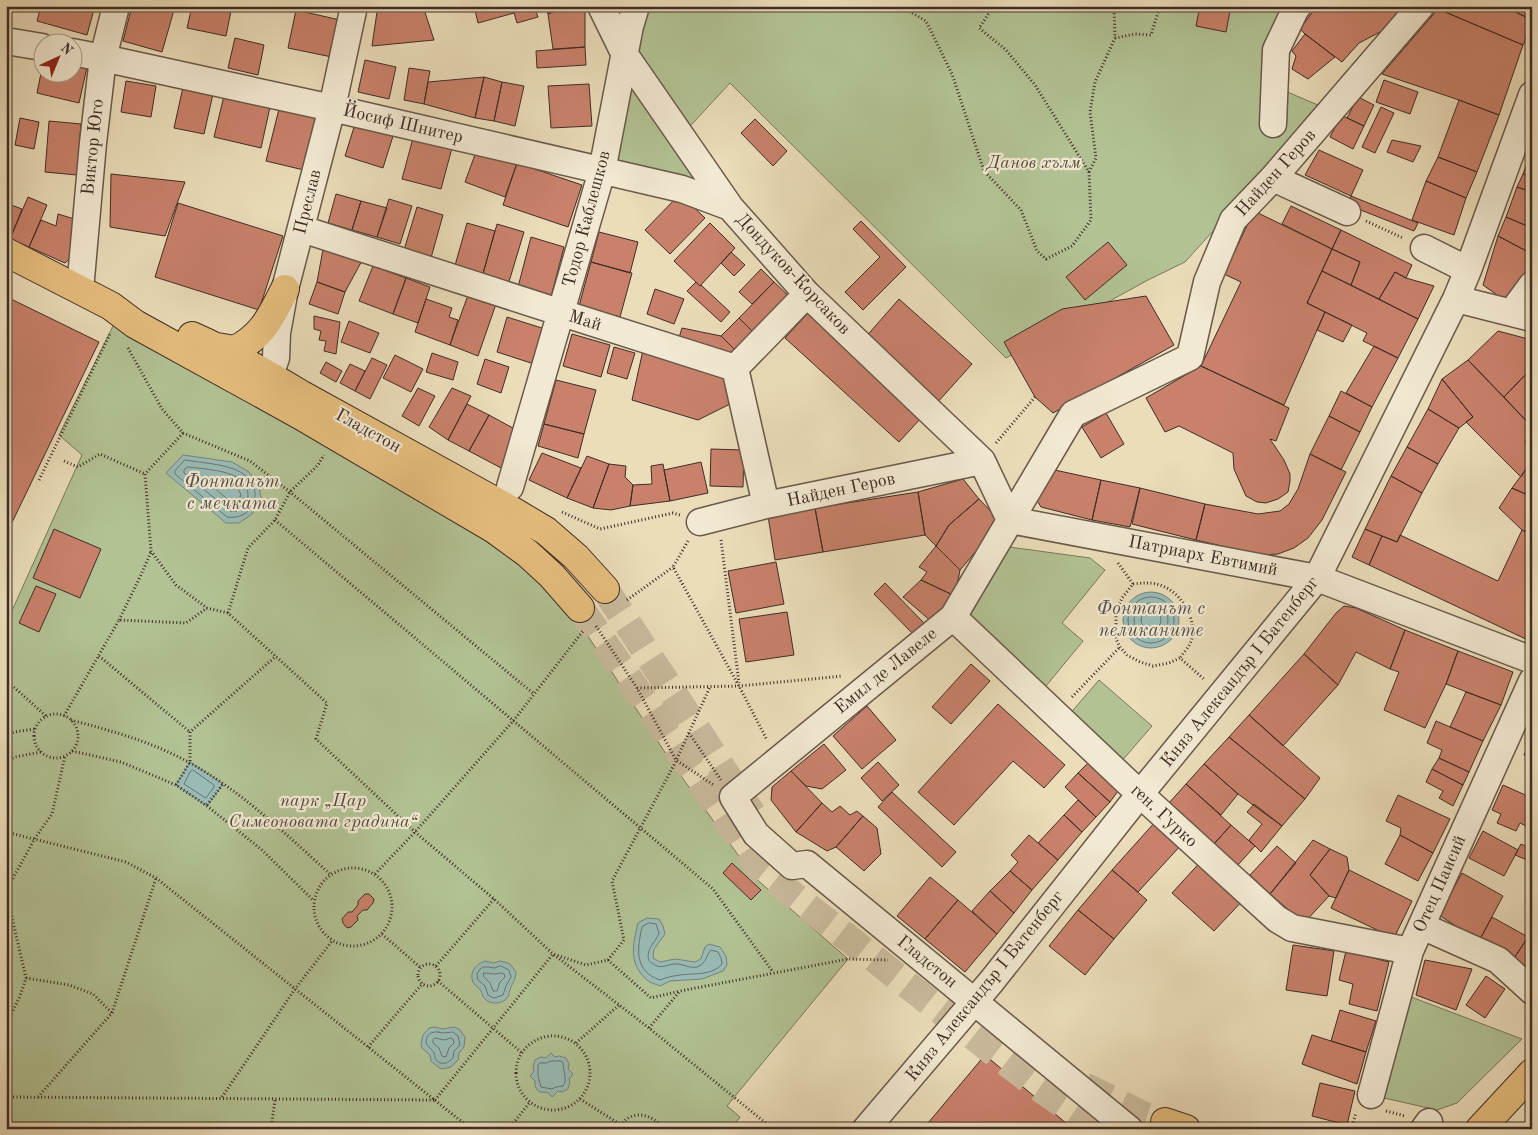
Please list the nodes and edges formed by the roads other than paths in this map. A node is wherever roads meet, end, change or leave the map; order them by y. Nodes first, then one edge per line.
1 (116, 6) edge
2 (601, 6) edge
3 (636, 6) edge
4 (1298, 6) edge
5 (1421, 6) edge
6 (355, 7) edge
7 (6, 41) edge
8 (32, 45) edge
9 (82, 54) edge
10 (625, 55) junction
11 (103, 58) junction
12 (1532, 95) edge
13 (332, 108) junction
14 (1273, 124) dead end
15 (602, 171) junction
16 (1273, 178) junction
17 (730, 207) junction
18 (1347, 212) road end
19 (302, 229) junction
20 (1424, 248) road end
21 (6, 252) edge
22 (1468, 270) junction
23 (1532, 285) edge
24 (285, 289) junction
25 (80, 290) junction
26 (807, 294) junction
27 (1456, 299) junction
28 (111, 306) junction
29 (562, 313) junction
30 (1522, 315) edge
31 (217, 347) junction
32 (735, 368) junction
33 (260, 381) junction
34 (982, 461) junction
35 (510, 487) dead end
36 (766, 505) junction
37 (709, 519) road end
38 (1010, 520) junction
39 (1317, 578) junction
40 (605, 589) tunnel mouth
41 (953, 616) junction
42 (586, 620) tunnel mouth
43 (1532, 660) edge
44 (1532, 681) edge
45 (1140, 794) junction
46 (733, 797) joint
47 (1422, 926) junction
48 (1410, 951) junction
49 (1532, 990) edge
50 (974, 1002) junction
51 (1532, 1073) edge
52 (1371, 1095) dead end
53 (866, 1129) edge
54 (1129, 1129) edge
55 (1480, 1129) edge

1 - 11 street, Виктор Юго
2 - 10 street, Дондуков-Корсаков
3 - 10 street, Тодор Каблешков
4 - 14 street
5 - 16 street, Найден Геров
6 - 13 street, Преслав
7 - 8 street
9 - 11 street, Йосиф Шнитер
10 - 15 street, Тодор Каблешков
10 - 17 street, Дондуков-Корсаков
11 - 13 street, Йосиф Шнитер
11 - 25 street, Виктор Юго
12 - 22 street, Княз Александър I Батенберг
13 - 15 street, Йосиф Шнитер
13 - 19 street, Преслав
15 - 17 street, Йосиф Шнитер
15 - 29 street, Тодор Каблешков
16 - 18 street
16 - 38 street, Найден Геров
17 - 26 street, Дондуков-Корсаков
19 - 24 street, Преслав
19 - 29 street, Май
20 - 22 street
21 - 25 main road, Гладстон
22 - 27 street, Княз Александър I Батенберг
23 - 30 street
24 - 31 main road
24 - 33 street, Преслав
25 - 28 main road, Гладстон
26 - 32 street
26 - 34 street, Дондуков-Корсаков
27 - 30 street
27 - 39 street, Княз Александър I Батенберг
28 - 31 main road, Гладстон
28 - 33 main road, Гладстон
29 - 32 street, Май
29 - 35 street, Тодор Каблешков
31 - 33 main road, Гладстон
32 - 36 street
33 - 40 main road, Гладстон
33 - 42 main road, Гладстон
34 - 36 street, Найден Геров
34 - 38 street, Дондуков-Корсаков
36 - 37 street, Найден Геров
38 - 39 street, Патриарх Евтимий
38 - 41 street, Емил де Лавеле
39 - 43 street, Патриарх Евтимий
39 - 45 street, Княз Александър I Батенберг
41 - 45 street, ген. Гурко
41 - 46 street, Емил де Лавеле
44 - 47 street, Отец Паисий
45 - 48 street, ген. Гурко
45 - 50 street, Княз Александър I Батенберг
46 - 50 street, Гладстон
47 - 48 street, Отец Паисий
47 - 49 street
48 - 52 street, Отец Паисий
50 - 53 street, Княз Александър I Батенберг
50 - 54 street, Гладстон
51 - 55 main road

